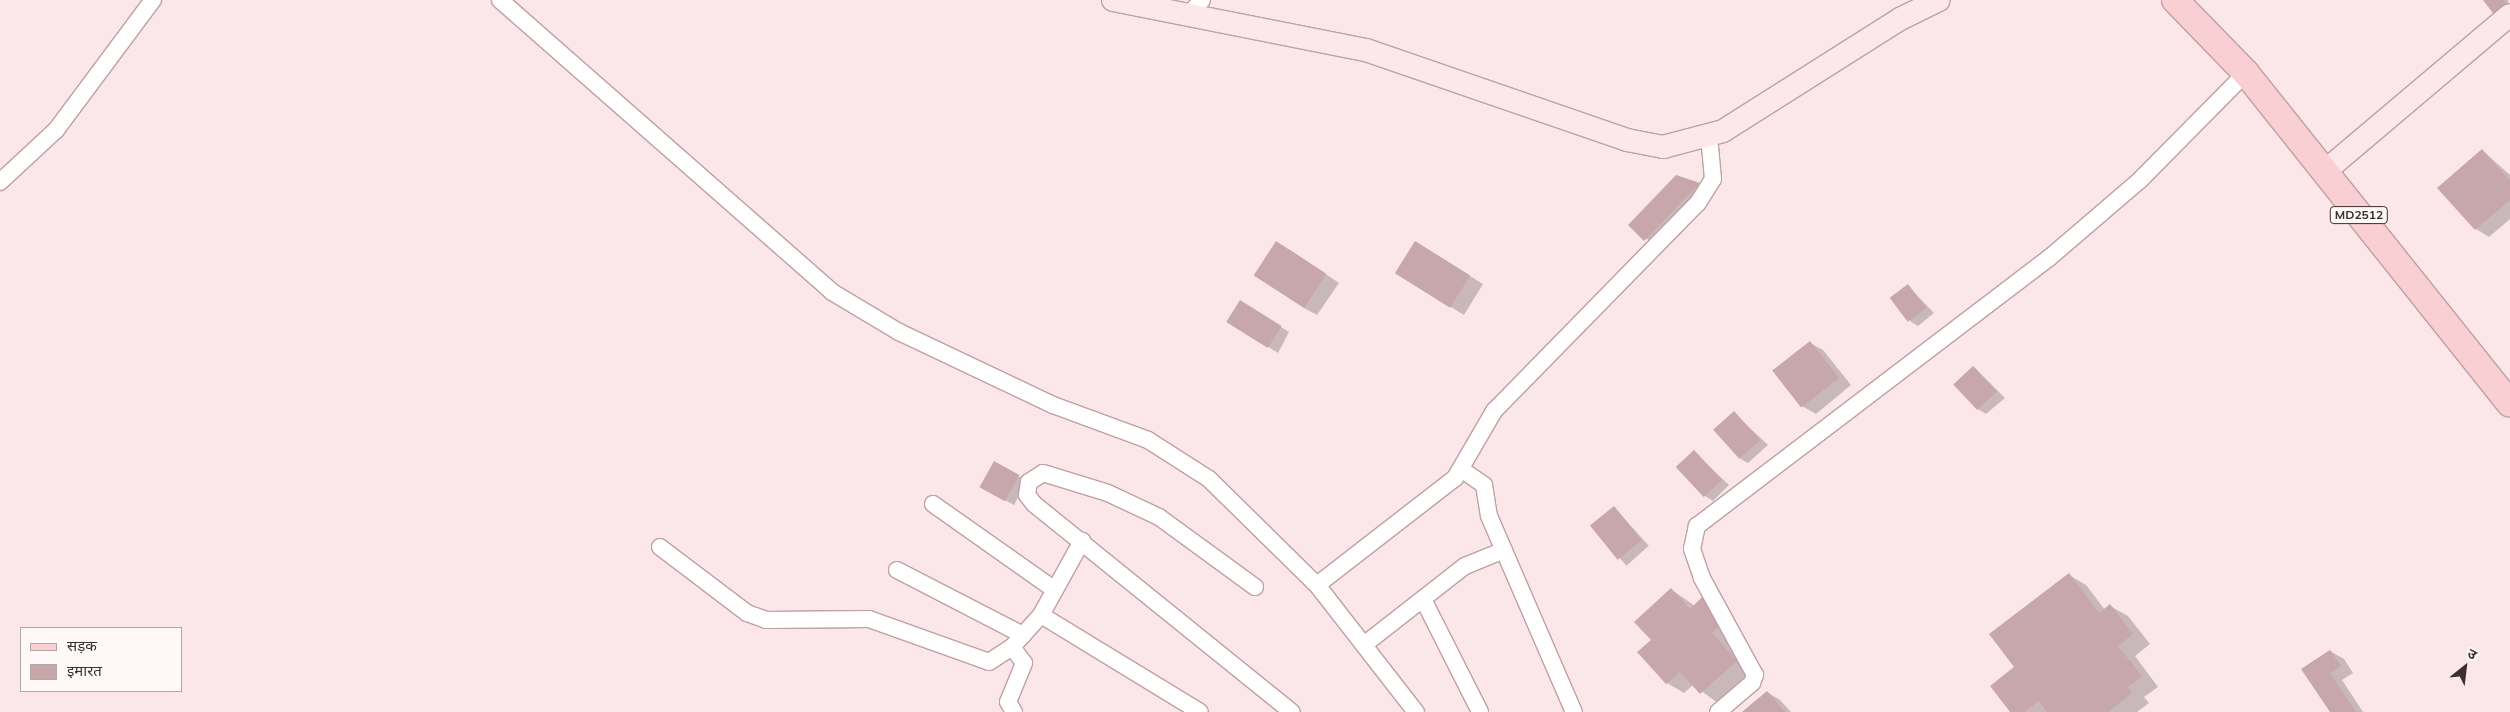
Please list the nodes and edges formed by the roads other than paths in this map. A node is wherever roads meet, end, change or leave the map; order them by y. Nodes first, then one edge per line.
1 (153, 0) edge
2 (500, 0) edge
3 (1114, 0) edge
4 (1939, 0) edge
5 (2175, 0) edge
6 (1196, 7) edge
7 (2510, 16) edge
8 (2246, 73) junction
9 (1709, 136) junction
10 (2324, 172) junction
11 (0, 182) edge
12 (2510, 404) edge
13 (1471, 475) junction
14 (934, 504) dead end
15 (1082, 541) junction
16 (660, 548) dead end
17 (1504, 550) junction
18 (897, 570) dead end
19 (1317, 585) junction
20 (1255, 587) dead end
21 (1055, 590) junction
22 (1424, 602) junction
23 (1040, 615) junction
24 (1023, 635) junction
25 (1365, 644) junction
26 (1012, 647) junction
27 (1014, 712) edge
28 (1200, 712) edge
29 (1292, 712) edge
30 (1416, 712) edge
31 (1480, 712) edge
32 (1574, 712) edge
33 (1718, 712) edge

1 - 11 street
2 - 19 street
3 - 6 street
4 - 9 street
5 - 8 main road, MD2512
6 - 9 street
7 - 10 street
8 - 10 main road, MD2512
8 - 33 street
9 - 13 street
10 - 12 main road, MD2512
13 - 17 street
13 - 19 street
14 - 21 street
15 - 20 street
15 - 21 street
15 - 29 street
16 - 26 street
17 - 22 street
17 - 32 street
18 - 24 street
19 - 25 street
21 - 23 street
22 - 25 street
22 - 31 street
23 - 24 street
23 - 28 street
24 - 26 street
25 - 30 street
26 - 27 street

